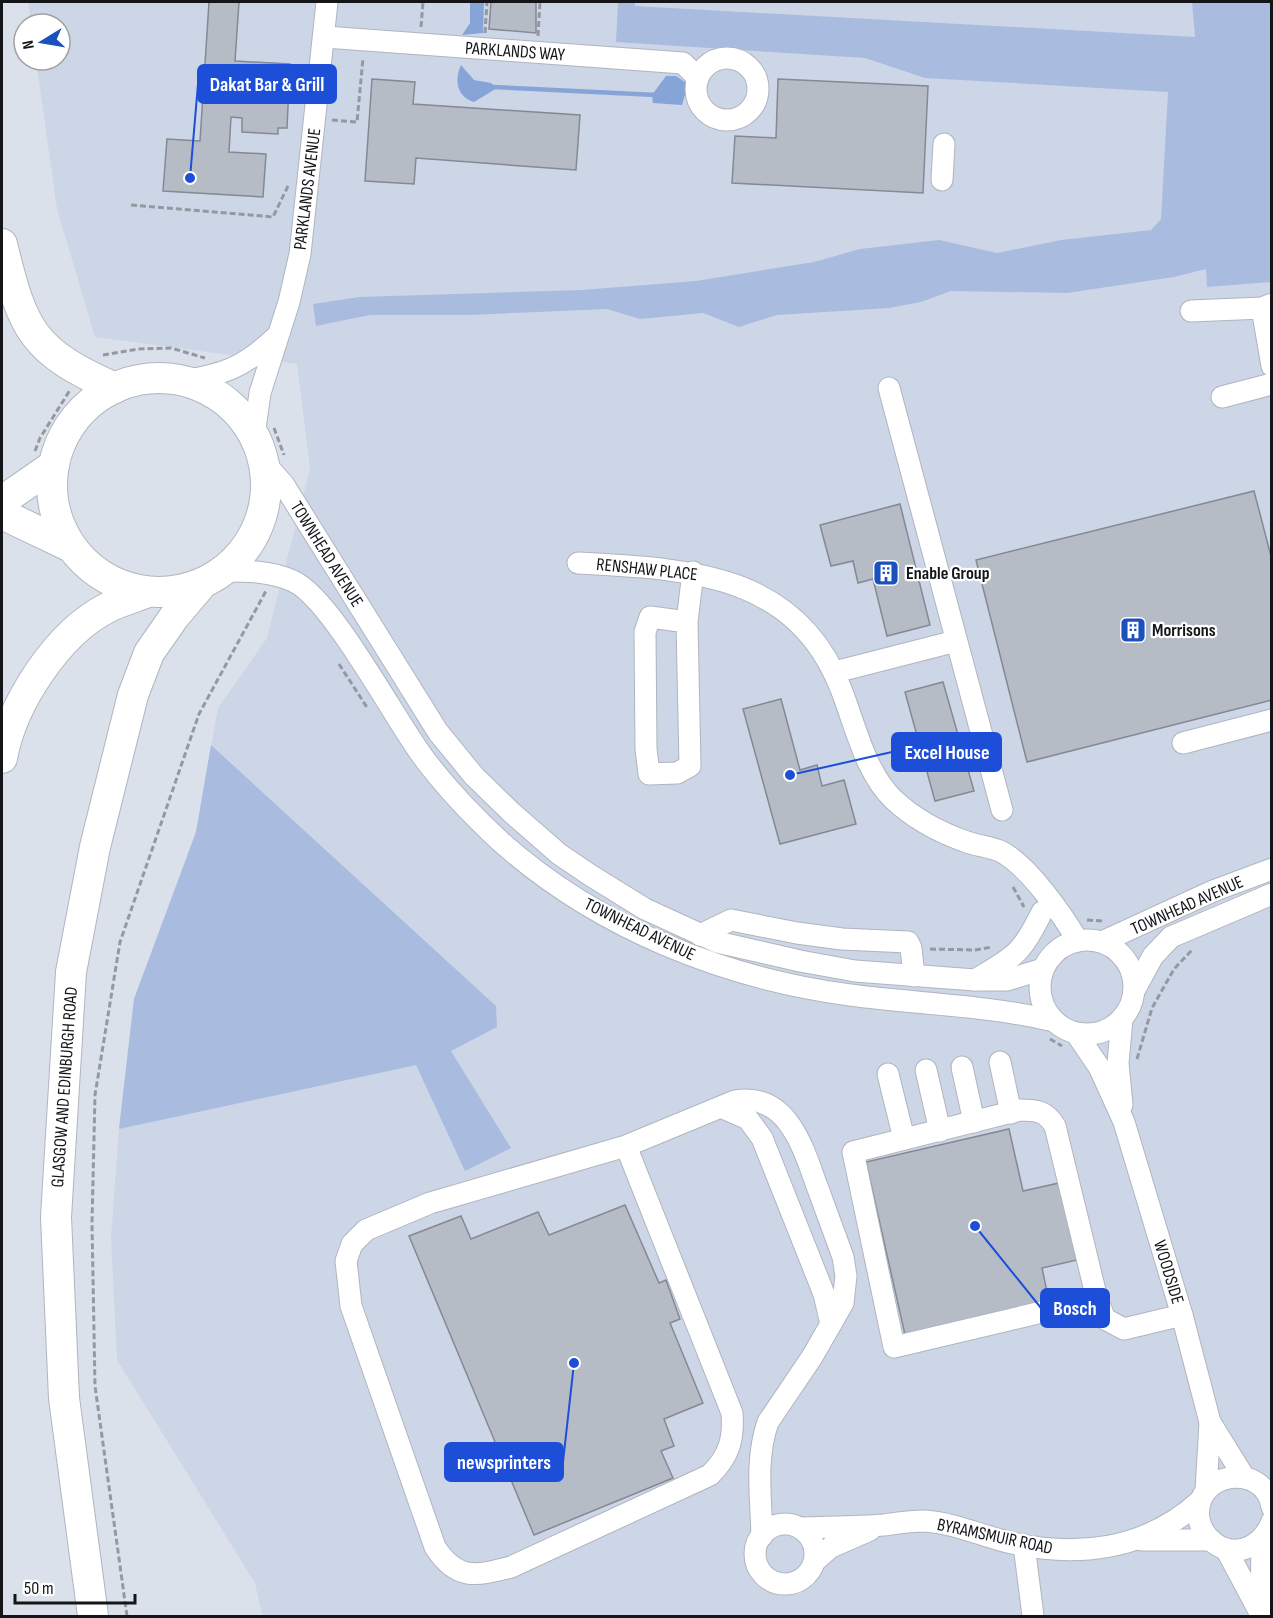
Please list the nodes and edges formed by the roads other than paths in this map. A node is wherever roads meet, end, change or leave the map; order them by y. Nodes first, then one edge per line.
1 (327, 2) edge
2 (326, 37) junction
3 (698, 78) dead end
4 (945, 144) dead end
5 (942, 180) dead end
6 (2, 244) edge
7 (1267, 306) edge
8 (1191, 311) dead end
9 (276, 337) junction
10 (1272, 366) edge
11 (183, 381) junction
12 (1272, 384) edge
13 (115, 388) junction
14 (889, 388) dead end
15 (1222, 397) dead end
16 (269, 446) junction
17 (44, 460) junction
18 (2, 501) edge
19 (2, 514) edge
20 (71, 547) junction
21 (578, 563) dead end
22 (684, 570) junction
23 (213, 578) junction
24 (148, 592) junction
25 (687, 622) junction
26 (956, 641) junction
27 (835, 672) junction
28 (1272, 720) edge
29 (1183, 743) dead end
30 (2, 758) edge
31 (1002, 810) dead end
32 (1272, 869) edge
33 (1036, 886) junction
34 (1272, 894) edge
35 (1042, 912) junction
36 (700, 935) junction
37 (1078, 941) junction
38 (1102, 942) junction
39 (1047, 963) junction
40 (914, 976) junction
41 (975, 980) junction
42 (1134, 990) junction
43 (1122, 1019) junction
44 (1054, 1021) junction
45 (1076, 1034) junction
46 (1000, 1062) dead end
47 (962, 1067) dead end
48 (927, 1070) dead end
49 (888, 1074) dead end
50 (723, 1107) junction
51 (1011, 1113) junction
52 (974, 1122) junction
53 (1124, 1122) junction
54 (940, 1131) junction
55 (904, 1139) junction
56 (626, 1146) junction
57 (1097, 1299) junction
58 (1182, 1315) junction
59 (831, 1324) junction
60 (1210, 1422) junction
61 (1258, 1484) edge
62 (761, 1489) junction
63 (1203, 1496) junction
64 (1272, 1507) edge
65 (794, 1525) junction
66 (885, 1525) junction
67 (1269, 1526) edge
68 (762, 1536) junction
69 (1139, 1540) junction
70 (1024, 1545) junction
71 (1218, 1545) junction
72 (814, 1562) junction
73 (1261, 1616) edge
74 (93, 1617) edge
75 (1033, 1617) edge

1 - 2 street, PARKLANDS AVENUE
2 - 3 street, PARKLANDS WAY
2 - 9 street, PARKLANDS AVENUE
4 - 5 street
6 - 13 highway
7 - 8 street
7 - 10 street
9 - 11 street
9 - 16 street, PARKLANDS AVENUE
11 - 13 highway
11 - 16 highway
12 - 15 street
13 - 17 highway
14 - 26 street
16 - 23 highway, GLASGOW AND EDINBURGH ROAD
16 - 36 street, TOWNHEAD AVENUE
17 - 18 highway
17 - 20 highway
19 - 20 highway
20 - 24 highway
21 - 22 street, RENSHAW PLACE
22 - 25 street
22 - 27 street, RENSHAW PLACE
23 - 24 highway
23 - 44 street, TOWNHEAD AVENUE
23 - 74 highway, GLASGOW AND EDINBURGH ROAD
24 - 30 highway
25 - 25 street
26 - 27 street
26 - 31 street
27 - 33 street, RENSHAW PLACE
28 - 29 street
32 - 38 street, TOWNHEAD AVENUE
33 - 35 street
33 - 37 street, RENSHAW PLACE
34 - 42 street, TOWNHEAD AVENUE
35 - 39 street
35 - 41 street
36 - 40 street, TOWNHEAD AVENUE
36 - 40 street, TOWNHEAD AVENUE
37 - 38 street
37 - 39 street
38 - 42 street
39 - 41 street, TOWNHEAD AVENUE
39 - 44 street
40 - 41 street, TOWNHEAD AVENUE
42 - 43 street
43 - 45 street
43 - 53 street, WOODSIDE
44 - 45 street
45 - 53 street, WOODSIDE
46 - 51 street
47 - 52 street
48 - 54 street
49 - 55 street
50 - 56 street
50 - 59 street
50 - 59 street
51 - 52 street
51 - 57 street
52 - 54 street
53 - 58 street, WOODSIDE
54 - 55 street
55 - 57 street
56 - 56 street
57 - 58 street
58 - 60 street, WOODSIDE
59 - 62 street
60 - 61 street, WOODSIDE
60 - 63 street, WOODSIDE
61 - 63 street
61 - 64 street, WOODSIDE
62 - 65 street
62 - 68 street
63 - 69 street, BYRAMSMUIR ROAD
63 - 71 street, WOODSIDE
65 - 66 street, BYRAMSMUIR ROAD
65 - 68 street, BYRAMSMUIR ROAD
65 - 72 street
66 - 70 street, BYRAMSMUIR ROAD
66 - 72 street, BYRAMSMUIR ROAD
67 - 71 street, WOODSIDE
67 - 73 street, WOODSIDE
68 - 72 street, BYRAMSMUIR ROAD
69 - 70 street, BYRAMSMUIR ROAD
69 - 71 street, BYRAMSMUIR ROAD
70 - 75 street
71 - 73 street, WOODSIDE

